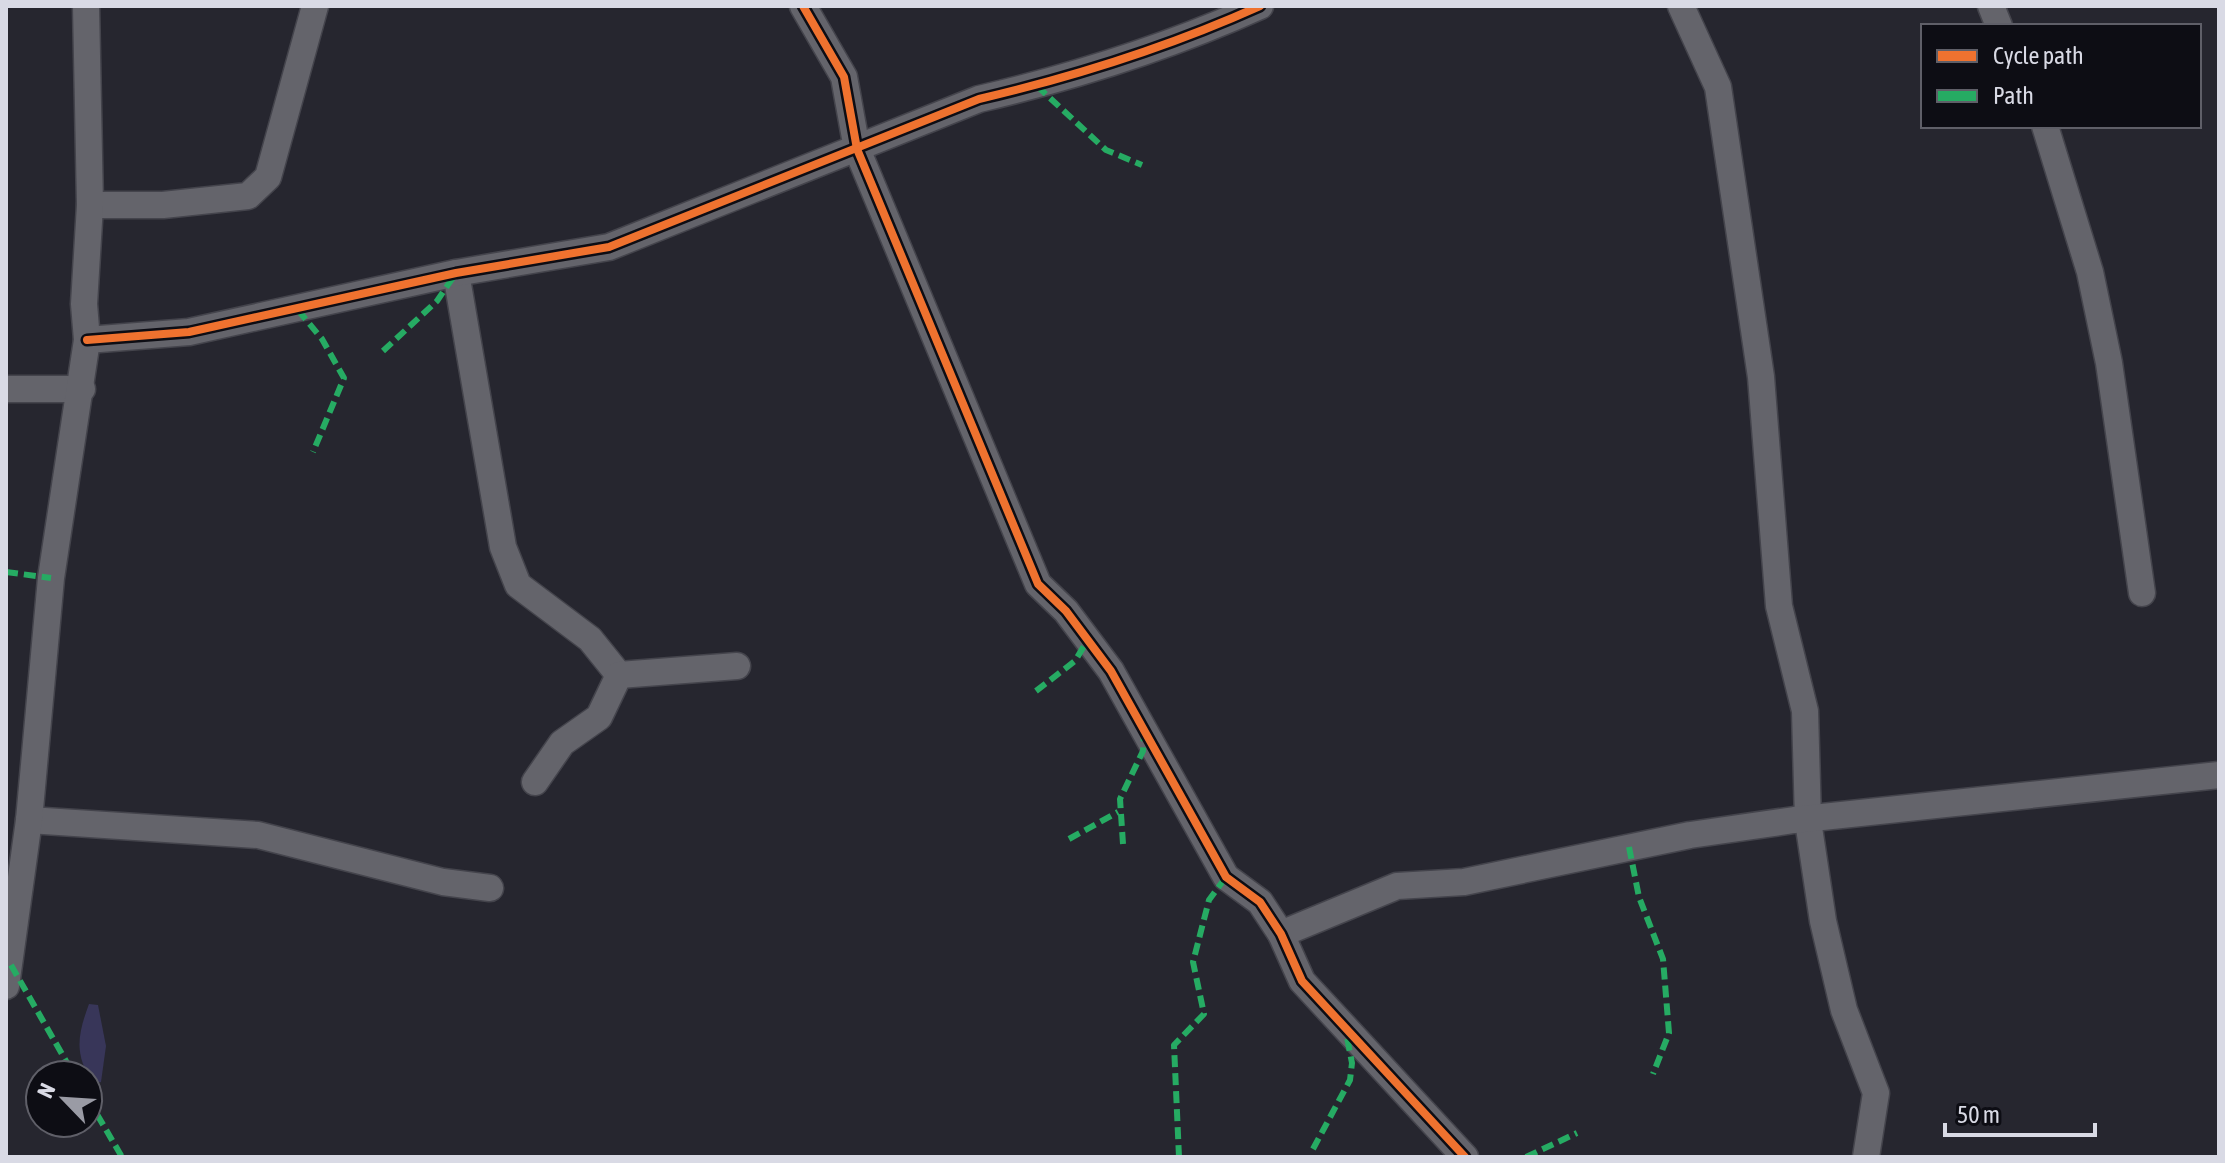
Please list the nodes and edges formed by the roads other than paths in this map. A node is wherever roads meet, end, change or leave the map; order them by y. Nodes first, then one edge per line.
1 (86, 6) edge
2 (315, 6) edge
3 (803, 6) edge
4 (1260, 6) edge
5 (1681, 6) edge
6 (2046, 128) edge
7 (857, 149) junction
8 (90, 205) junction
9 (456, 273) junction
10 (87, 340) junction
11 (6, 389) edge
12 (82, 389) junction
13 (2142, 593) dead end
14 (737, 666) dead end
15 (619, 675) junction
16 (2219, 775) edge
17 (535, 782) dead end
18 (29, 820) junction
19 (1808, 821) junction
20 (490, 888) dead end
21 (1281, 934) junction
22 (6, 986) edge
23 (1465, 1157) edge
24 (1866, 1157) edge

1 - 8 street
2 - 8 street
3 - 7 street
4 - 7 street
5 - 19 street
6 - 13 street
7 - 9 street
7 - 21 street
8 - 10 street
9 - 10 street
9 - 15 street
10 - 12 street
11 - 12 street
12 - 18 street
14 - 15 street
15 - 17 street
16 - 19 street
18 - 20 street
18 - 22 street
19 - 21 street
19 - 24 street
21 - 23 street

